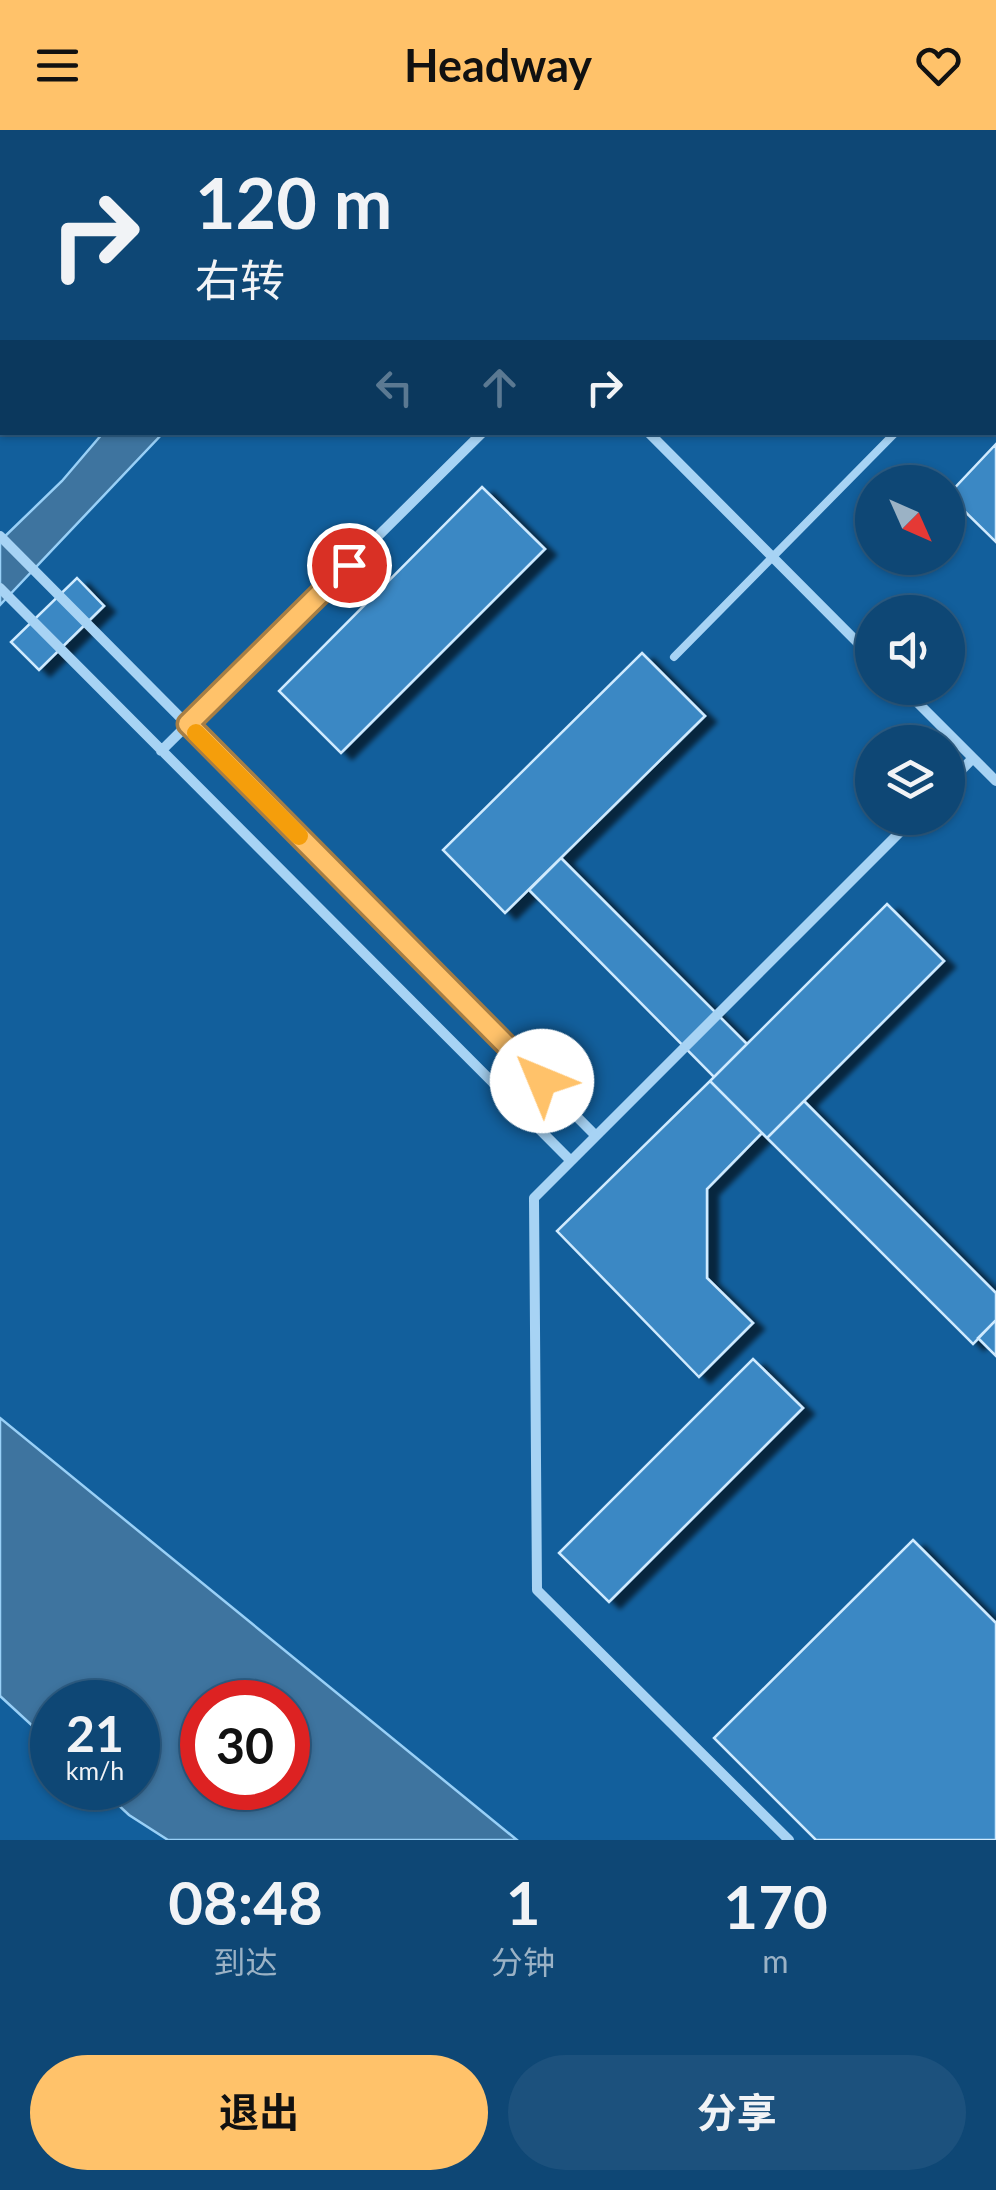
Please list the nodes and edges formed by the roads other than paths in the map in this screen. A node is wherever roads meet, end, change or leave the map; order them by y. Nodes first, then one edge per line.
1 (481, 435) edge
2 (651, 435) edge
3 (893, 435) edge
4 (0, 536) edge
5 (772, 558) junction
6 (0, 588) edge
7 (855, 641) edge
8 (674, 657) dead end
9 (919, 705) edge
10 (188, 724) junction
11 (161, 751) junction
12 (974, 758) junction
13 (965, 767) edge
14 (996, 781) edge
15 (897, 835) edge
16 (596, 1136) junction
17 (571, 1161) junction
18 (788, 1840) edge

1 - 10 street
2 - 5 street
3 - 5 lane
4 - 10 street
5 - 7 street
5 - 8 lane
6 - 11 street
9 - 12 street
10 - 11 street
10 - 16 street
11 - 17 street
12 - 13 street
12 - 14 street
15 - 16 street
16 - 17 street
17 - 18 street

